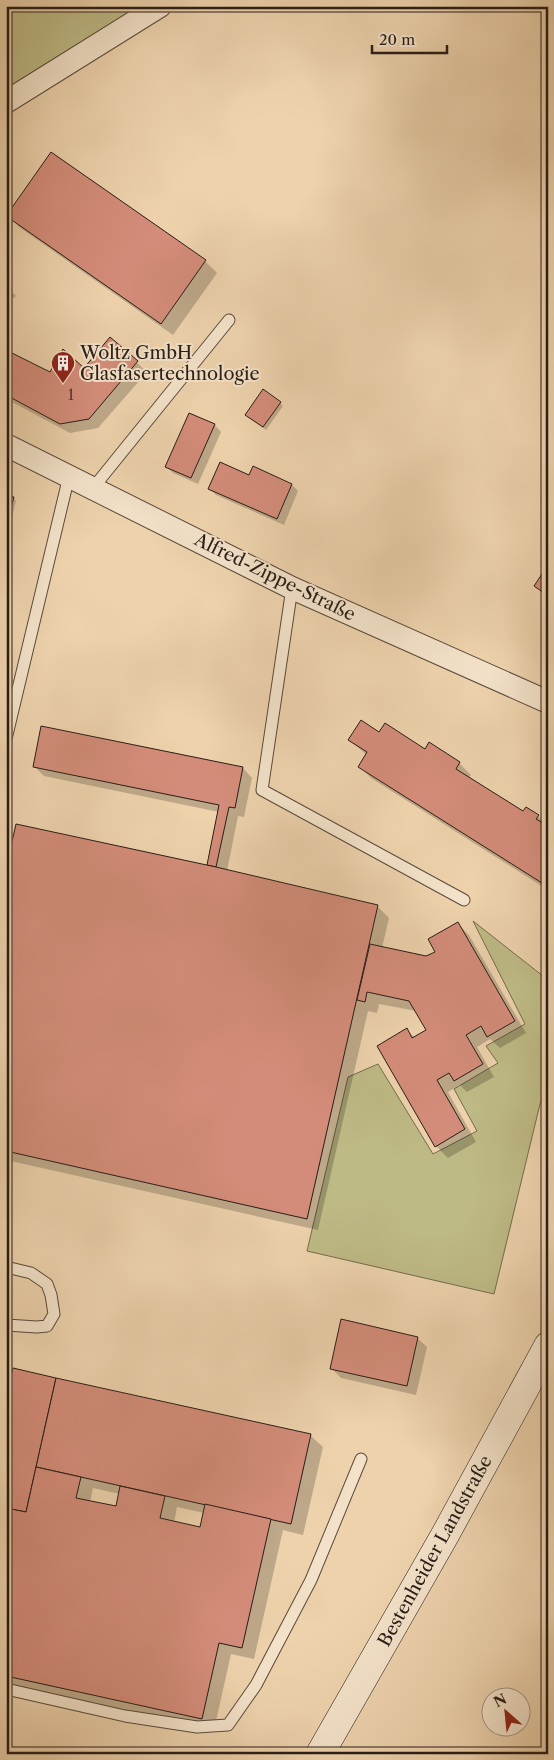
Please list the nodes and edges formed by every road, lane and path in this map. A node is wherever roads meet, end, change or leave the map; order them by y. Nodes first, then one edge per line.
1 (160, 6) edge
2 (6, 102) edge
3 (229, 320) dead end
4 (6, 445) edge
5 (69, 476) junction
6 (93, 488) junction
7 (292, 588) junction
8 (548, 702) edge
9 (6, 739) edge
10 (464, 900) dead end
11 (6, 1267) edge
12 (6, 1325) edge
13 (548, 1346) edge
14 (360, 1459) dead end
15 (6, 1689) edge
16 (320, 1754) edge

1 - 2 street
3 - 6 lane
4 - 5 street, Alfred-Zippe-Straße
5 - 6 street, Alfred-Zippe-Straße
5 - 9 lane
6 - 7 street, Alfred-Zippe-Straße
7 - 8 street, Alfred-Zippe-Straße
7 - 10 lane
11 - 12 lane
13 - 16 main road, Bestenheider Landstraße
14 - 15 lane

